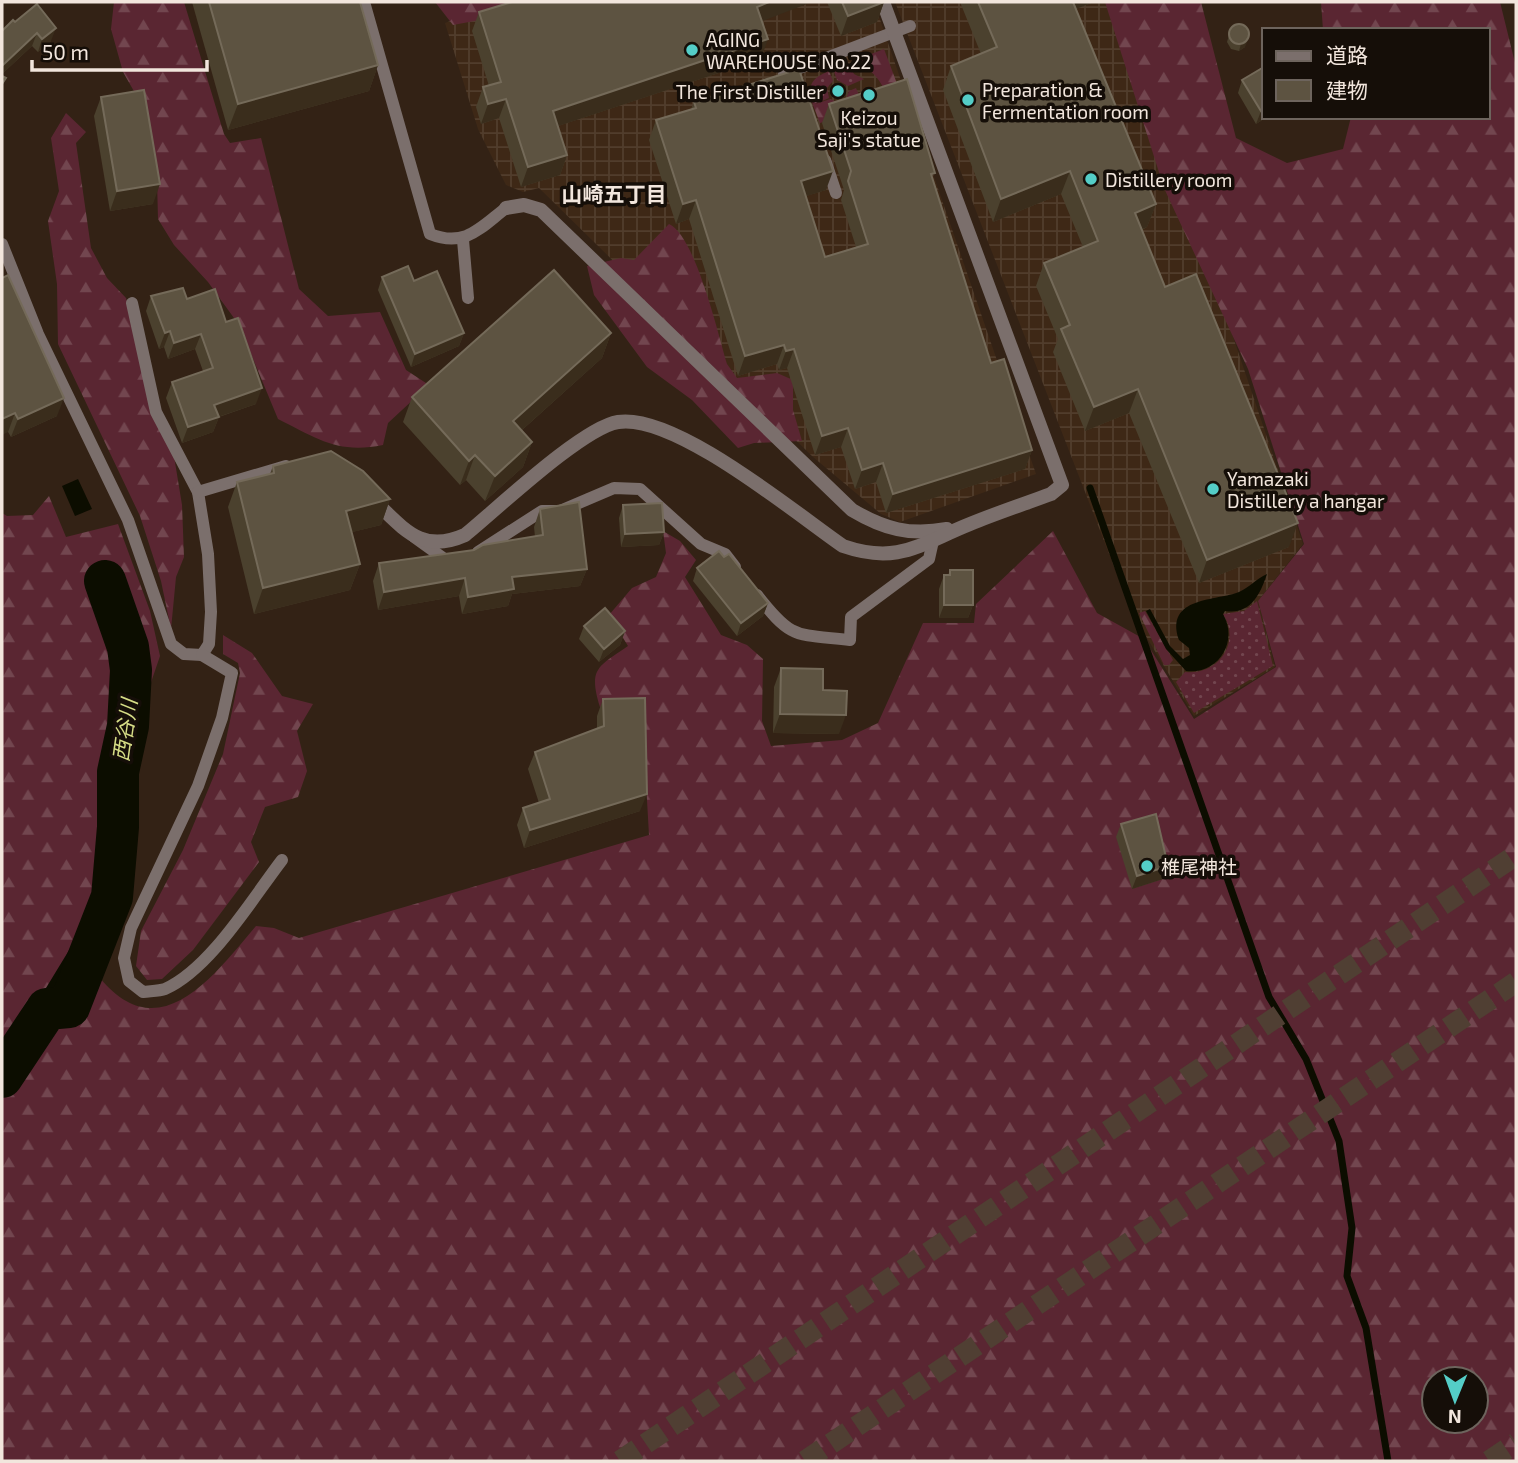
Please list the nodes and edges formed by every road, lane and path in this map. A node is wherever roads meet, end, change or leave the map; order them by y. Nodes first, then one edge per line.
1 (364, 2) edge
2 (883, 2) edge
3 (910, 26) dead end
4 (894, 32) junction
5 (772, 78) edge
6 (820, 144) edge
7 (836, 193) dead end
8 (506, 208) joint
9 (463, 240) junction
10 (2, 244) edge
11 (468, 298) dead end
12 (132, 303) dead end
13 (305, 465) edge
14 (364, 491) edge
15 (198, 492) junction
16 (969, 525) junction
17 (414, 537) junction
18 (933, 541) junction
19 (742, 575) edge
20 (750, 586) edge
21 (202, 655) junction
22 (282, 860) dead end

1 - 9 lane
2 - 4 street
3 - 4 lane
4 - 5 lane
4 - 16 street
6 - 7 lane
8 - 9 lane
8 - 16 street
9 - 11 lane
10 - 21 lane
12 - 15 lane
13 - 15 lane
14 - 17 street
15 - 21 lane
16 - 18 street
17 - 18 street
17 - 19 lane
18 - 20 lane
21 - 22 lane

